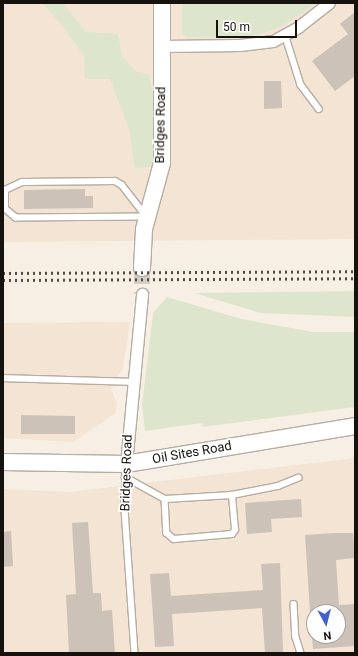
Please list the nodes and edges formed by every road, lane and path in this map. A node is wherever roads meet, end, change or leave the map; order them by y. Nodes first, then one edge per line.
1 (162, 3) edge
2 (329, 3) edge
3 (285, 34) junction
4 (162, 46) junction
5 (319, 108) dead end
6 (147, 217) junction
7 (142, 268) tunnel mouth
8 (142, 294) tunnel mouth
9 (3, 378) edge
10 (134, 382) junction
11 (355, 426) edge
12 (3, 462) edge
13 (126, 470) junction
14 (298, 478) dead end
15 (232, 495) junction
16 (165, 498) junction
17 (294, 604) dead end
18 (135, 653) edge
19 (301, 653) edge

1 - 4 street, Bridges Road
2 - 3 street
3 - 4 street
3 - 5 lane
4 - 6 street, Bridges Road
6 - 6 lane
6 - 7 street, Bridges Road
8 - 10 street, Bridges Road
9 - 10 lane
10 - 13 street, Bridges Road
11 - 13 street, Oil Sites Road
12 - 13 street, Oil Sites Road
13 - 16 lane
13 - 18 lane, Bridges Road
14 - 15 lane
15 - 16 lane
15 - 16 lane
17 - 19 lane

